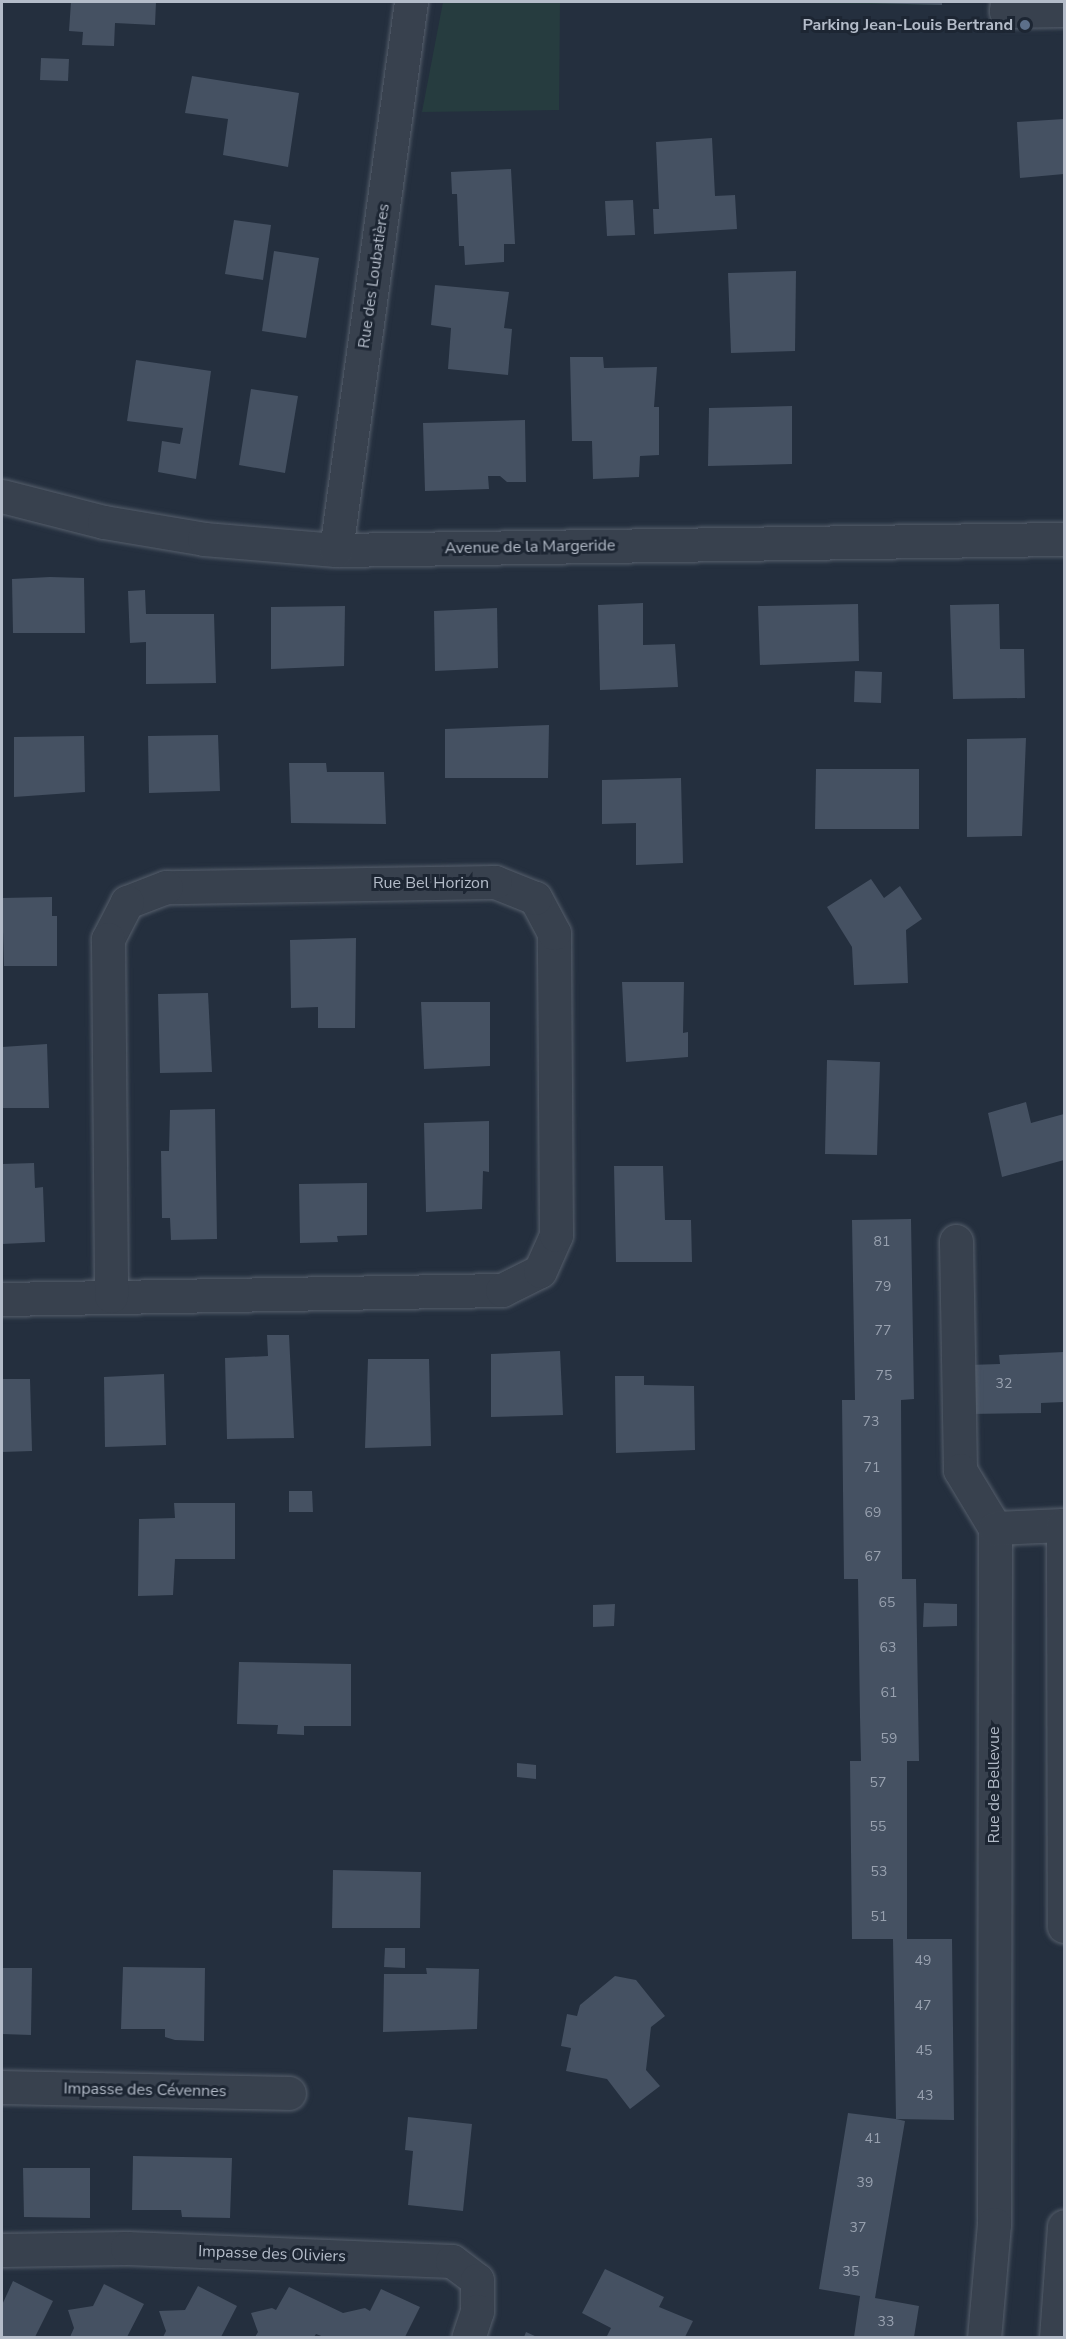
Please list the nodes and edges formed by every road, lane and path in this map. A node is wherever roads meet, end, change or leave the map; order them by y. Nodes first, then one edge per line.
1 (411, 2) edge
2 (1006, 2) edge
3 (1065, 10) edge
4 (2, 496) edge
5 (1065, 539) edge
6 (336, 550) junction
7 (956, 1241) dead end
8 (111, 1296) junction
9 (2, 1299) edge
10 (1064, 1525) edge
11 (994, 1528) junction
12 (1065, 1926) edge
13 (2, 2087) edge
14 (289, 2093) dead end
15 (1065, 2226) edge
16 (2, 2250) edge
17 (468, 2337) edge
18 (984, 2337) edge
19 (1056, 2337) edge

1 - 6 street, Rue des Loubatières
2 - 3 street
4 - 6 street, Avenue de la Margeride
5 - 6 street, Avenue de la Margeride
7 - 11 street
8 - 8 street, Rue Bel Horizon
8 - 9 street, Rue Bel Horizon
10 - 11 street
10 - 12 street
11 - 18 street, Rue de Bellevue
13 - 14 street, Impasse des Cévennes
15 - 19 street
16 - 17 street, Impasse des Oliviers

